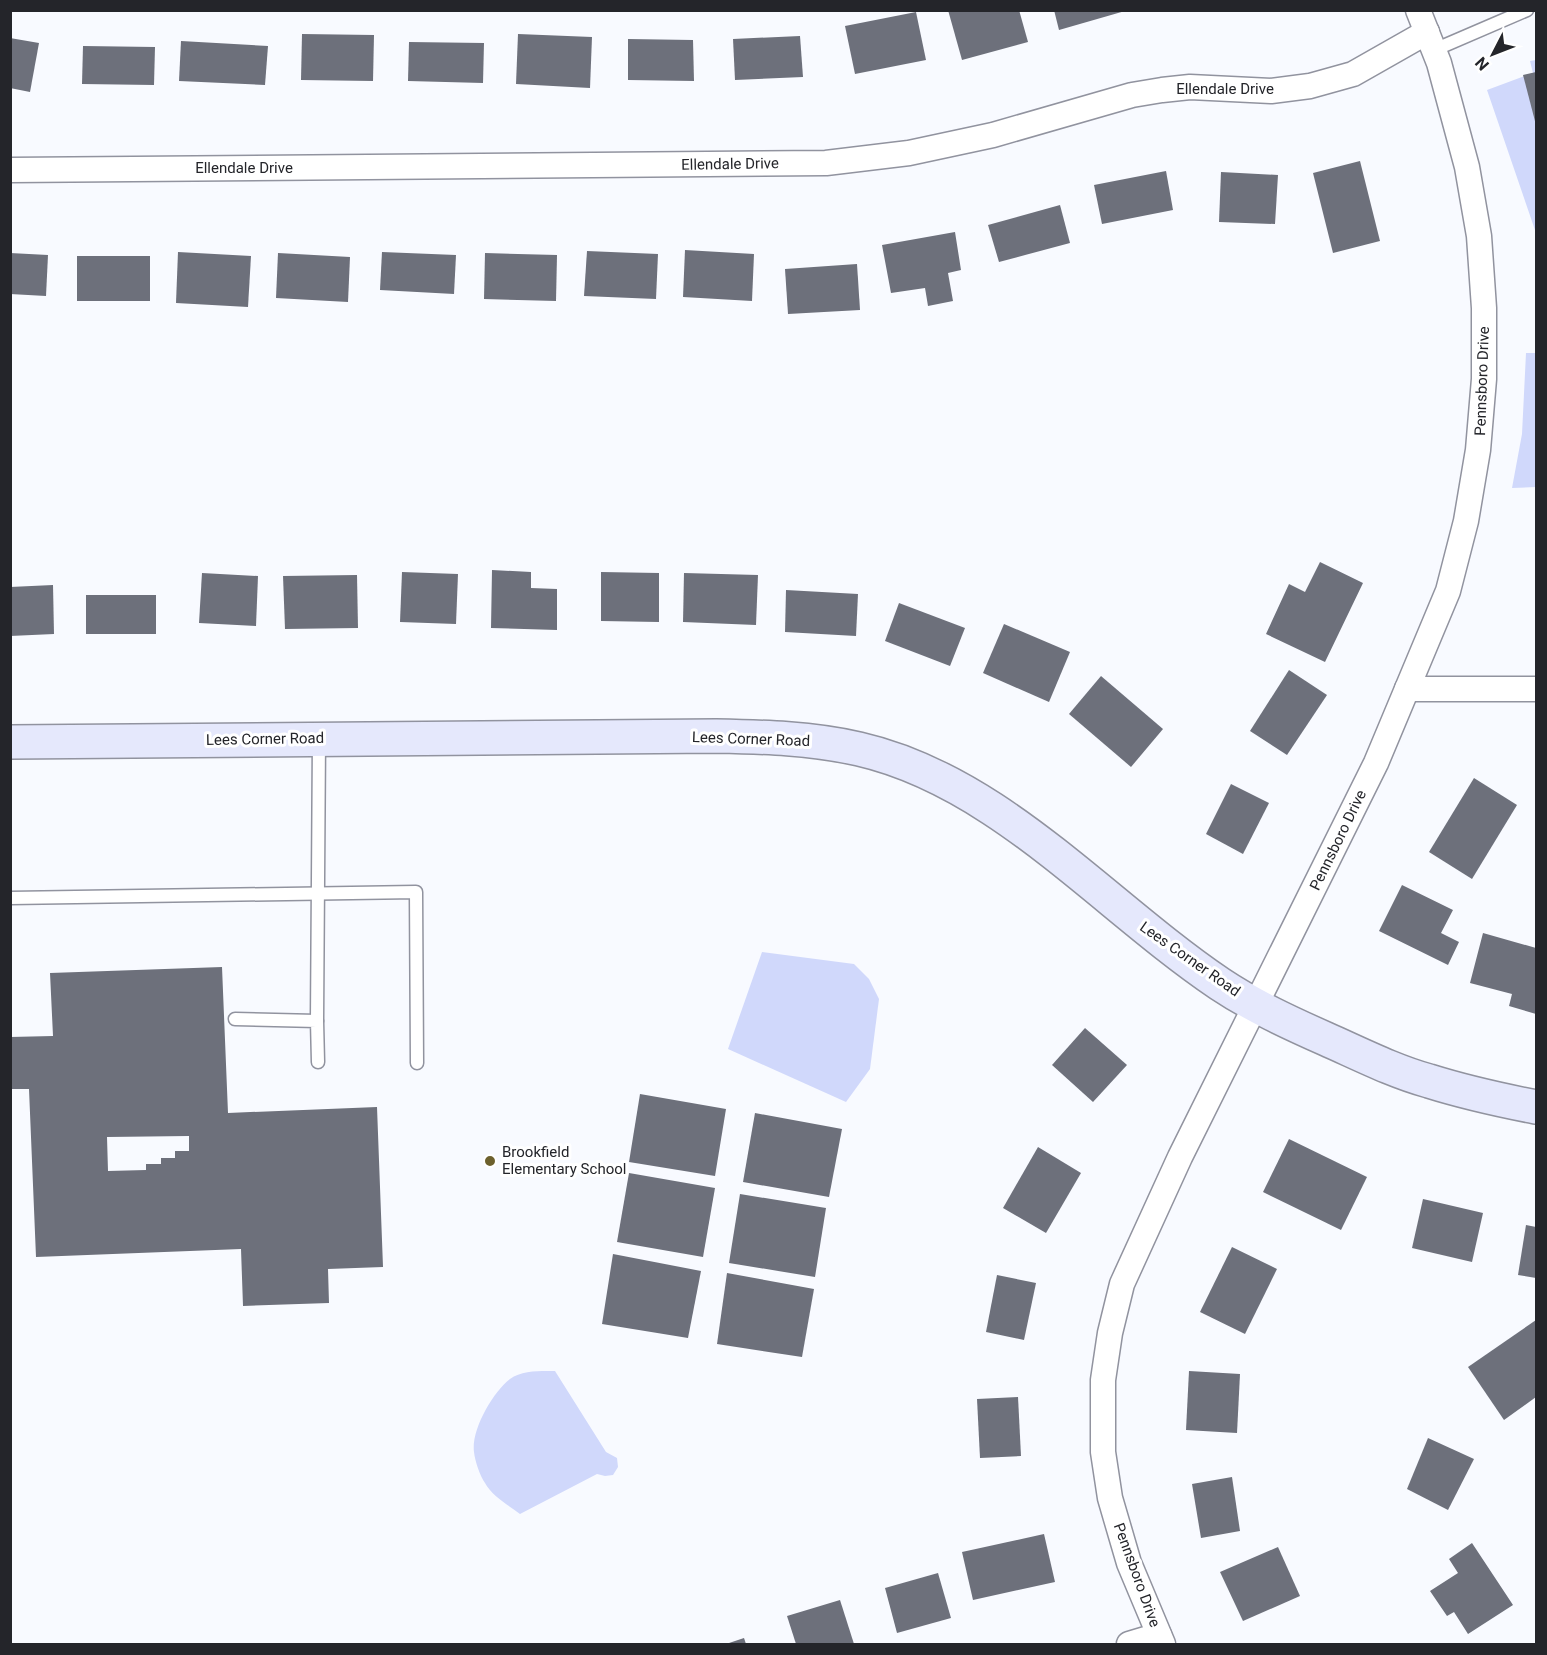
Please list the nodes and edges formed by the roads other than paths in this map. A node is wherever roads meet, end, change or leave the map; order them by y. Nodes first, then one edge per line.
1 (1418, 10) edge
2 (1527, 10) edge
3 (1431, 41) junction
4 (10, 170) edge
5 (1407, 689) junction
6 (1536, 689) edge
7 (319, 738) junction
8 (10, 742) edge
9 (319, 895) junction
10 (10, 898) edge
11 (1257, 1005) junction
12 (235, 1019) dead end
13 (317, 1021) junction
14 (318, 1062) dead end
15 (417, 1063) dead end
16 (1536, 1107) edge
17 (1161, 1640) edge
18 (1129, 1644) edge

1 - 3 street, Pennsboro Drive
2 - 3 lane
3 - 4 street, Ellendale Drive
3 - 5 street, Pennsboro Drive
5 - 6 street
5 - 11 street, Pennsboro Drive
7 - 8 street, Lees Corner Road
7 - 9 lane
7 - 11 street, Lees Corner Road
9 - 10 lane
9 - 13 lane
9 - 15 lane
11 - 16 street, Lees Corner Road
11 - 17 street, Pennsboro Drive
12 - 13 lane
13 - 14 lane
17 - 18 street

